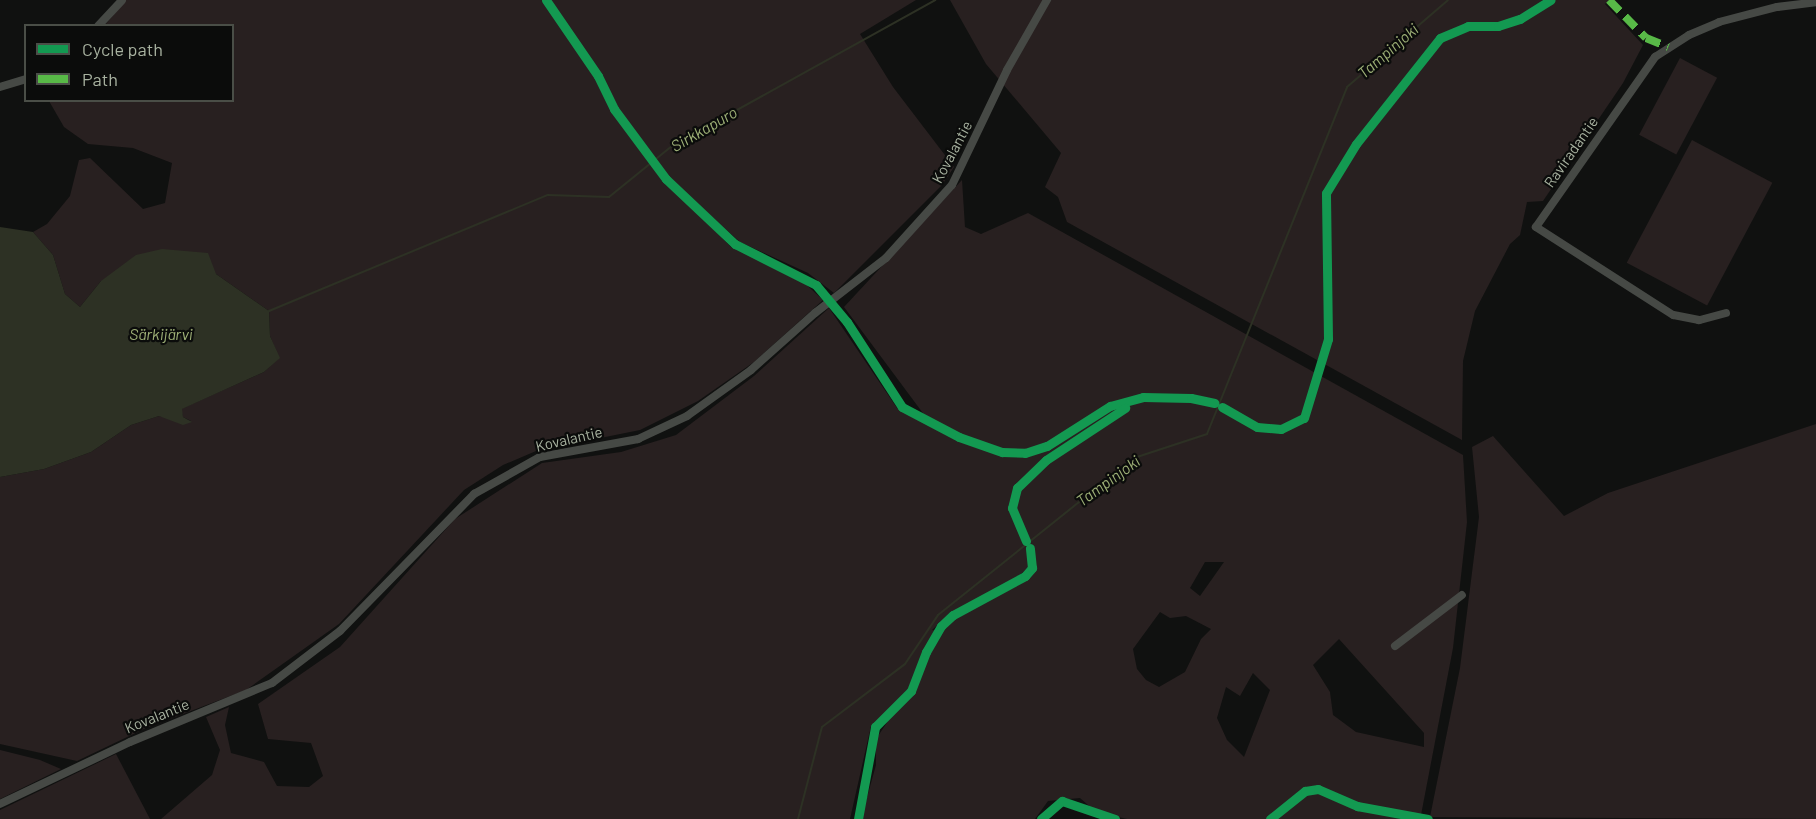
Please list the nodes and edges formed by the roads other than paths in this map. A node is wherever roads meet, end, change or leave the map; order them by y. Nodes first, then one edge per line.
1 (122, 0) edge
2 (1047, 0) edge
3 (1816, 2) edge
4 (100, 24) edge
5 (24, 80) edge
6 (0, 87) edge
7 (1726, 313) dead end
8 (1462, 595) dead end
9 (1395, 646) dead end
10 (0, 804) edge

1 - 4 street
2 - 10 street, Kovalantie
3 - 7 street, Raviradantie
5 - 6 street
8 - 9 street

